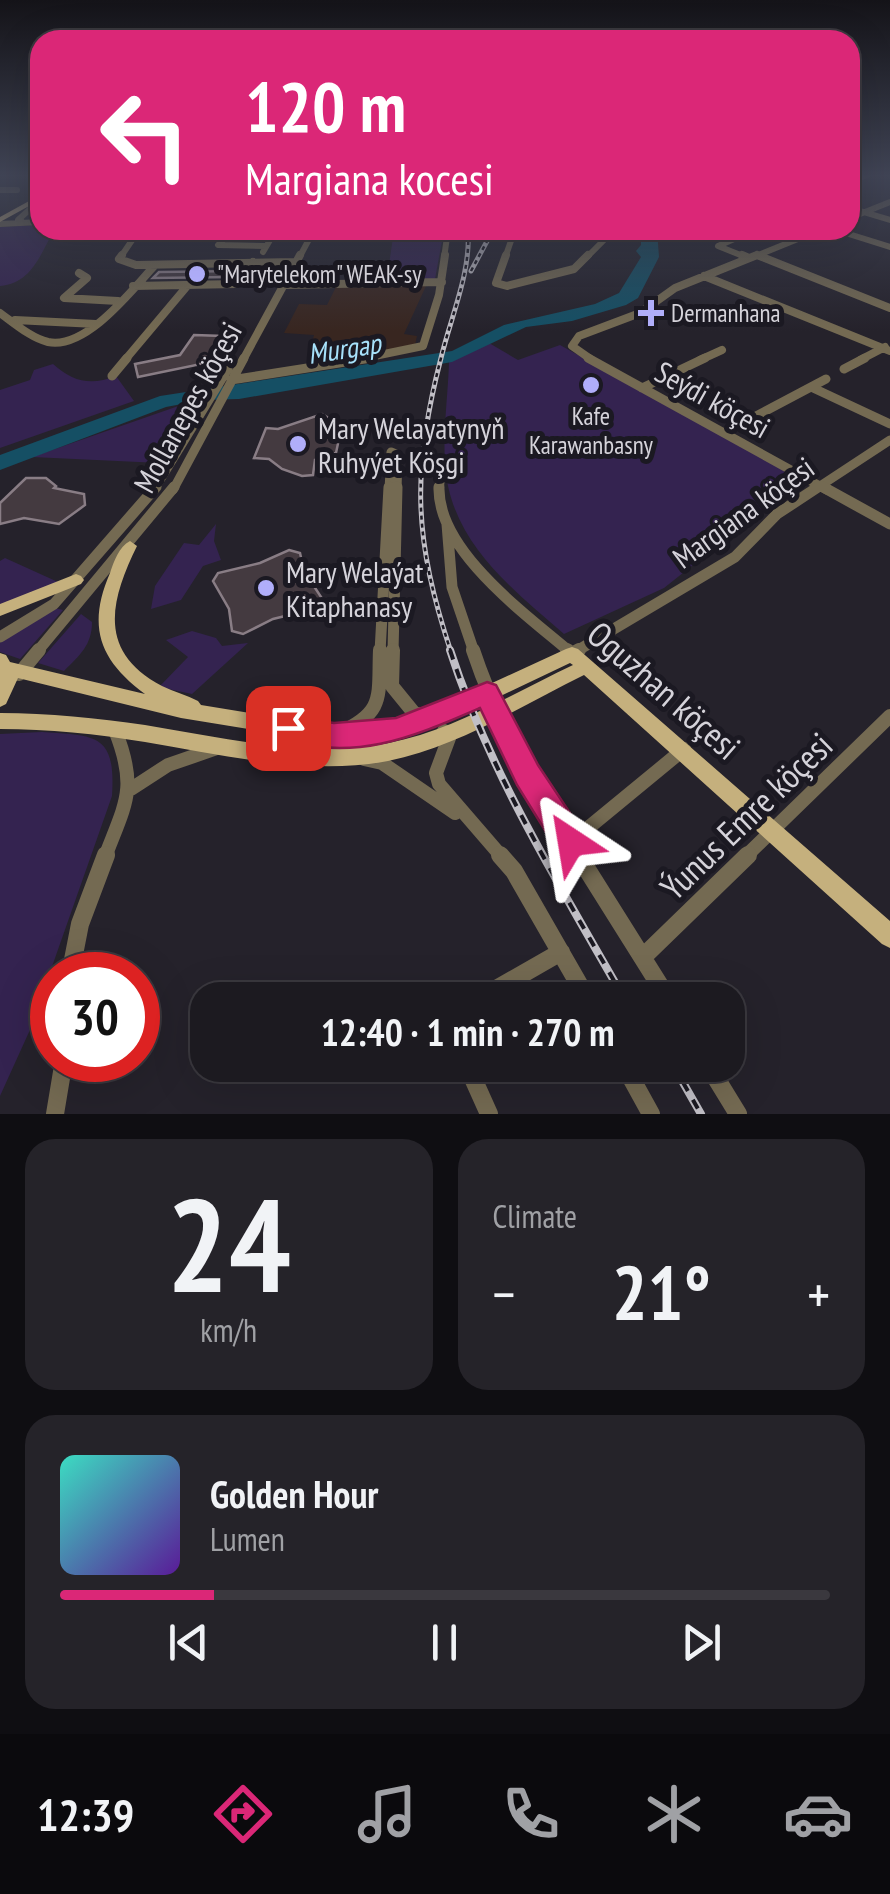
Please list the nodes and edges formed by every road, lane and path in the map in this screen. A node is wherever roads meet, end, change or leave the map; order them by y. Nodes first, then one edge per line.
1 (860, 238) edge
2 (128, 240) edge
3 (131, 240) edge
4 (223, 240) edge
5 (270, 240) edge
6 (304, 240) edge
7 (447, 240) edge
8 (511, 240) edge
9 (604, 240) edge
10 (732, 240) edge
11 (795, 240) edge
12 (266, 246) junction
13 (890, 247) edge
14 (752, 257) junction
15 (255, 262) junction
16 (292, 262) junction
17 (155, 264) junction
18 (79, 273) dead end
19 (704, 276) junction
20 (140, 278) junction
21 (442, 282) junction
22 (236, 284) junction
23 (246, 284) dead end
24 (188, 285) junction
25 (282, 285) junction
26 (133, 286) junction
27 (118, 301) junction
28 (890, 308) edge
29 (0, 313) edge
30 (10, 320) junction
31 (96, 324) junction
32 (887, 348) edge
33 (722, 350) dead end
34 (844, 368) dead end
35 (112, 376) dead end
36 (826, 378) dead end
37 (226, 382) junction
38 (811, 387) junction
39 (642, 388) junction
40 (890, 424) edge
41 (200, 429) junction
42 (724, 433) junction
43 (890, 440) edge
44 (442, 467) dead end
45 (818, 485) junction
46 (446, 520) junction
47 (890, 524) edge
48 (130, 546) junction
49 (390, 570) junction
50 (76, 580) junction
51 (0, 610) edge
52 (0, 638) edge
53 (580, 660) junction
54 (8, 677) edge
55 (490, 701) junction
56 (208, 715) junction
57 (890, 716) edge
58 (0, 722) edge
59 (267, 725) junction
60 (440, 725) junction
61 (115, 730) junction
62 (334, 735) junction
63 (224, 745) junction
64 (258, 749) junction
65 (684, 749) junction
66 (348, 756) junction
67 (131, 790) junction
68 (471, 823) junction
69 (774, 830) junction
70 (571, 842) junction
71 (890, 936) edge
72 (75, 952) edge
73 (561, 952) junction
74 (643, 957) junction
75 (508, 982) edge
76 (578, 982) edge
77 (658, 982) edge
78 (60, 1082) edge
79 (475, 1082) edge
80 (633, 1082) edge
81 (718, 1082) edge
82 (55, 1114) edge
83 (489, 1114) edge
84 (651, 1114) edge
85 (738, 1114) edge

1 - 13 street
2 - 20 street
3 - 17 street
4 - 12 street
5 - 12 street
6 - 16 street, Mollanepes köçesi
7 - 21 street
8 - 9 street
10 - 14 street
11 - 14 street
12 - 15 street
14 - 19 street
14 - 28 street
15 - 16 street
15 - 17 street
15 - 22 street
16 - 25 street, Mollanepes köçesi
16 - 37 street, Mollanepes köçesi
17 - 20 street
18 - 27 street
19 - 32 street
19 - 39 street, Seýdi köçesi
20 - 26 street
21 - 25 street
21 - 37 street
22 - 23 street
22 - 24 street
24 - 26 street
24 - 35 street
25 - 37 street, Mollanepes köçesi
26 - 27 street
27 - 31 street
29 - 30 street
30 - 31 street
30 - 31 street
32 - 34 street
33 - 39 street
36 - 38 street
37 - 41 street, Mollanepes köçesi
38 - 40 street
38 - 42 street
39 - 42 street, Seýdi köçesi
41 - 48 street, Mollanepes köçesi
41 - 50 street, Mollanepes köçesi
42 - 45 street, Seýdi köçesi
43 - 45 street, Margiana köçesi
44 - 46 street, Oguzhan köçesi
45 - 47 street, Seýdi köçesi
45 - 53 street, Margiana köçesi
46 - 53 street, Oguzhan köçesi
46 - 55 street
48 - 54 street, Mollanepes köçesi
48 - 56 main road
49 - 49 street
49 - 60 street
49 - 62 street
50 - 51 main road
50 - 52 street, Mollanepes köçesi
53 - 55 main road
53 - 65 main road, Oguzhan köçesi
54 - 56 main road
55 - 60 main road
55 - 70 street
56 - 59 main road
57 - 69 street, Ýunus Emre köçesi
58 - 61 main road
59 - 62 main road
59 - 64 main road
60 - 62 main road
60 - 66 main road
60 - 68 street
61 - 63 main road
61 - 67 street
63 - 64 main road
63 - 67 street
64 - 66 main road
65 - 69 main road, Oguzhan köçesi
65 - 70 street
66 - 68 street
67 - 72 street
68 - 73 street
69 - 71 main road, Oguzhan köçesi
69 - 74 street, Ýunus Emre köçesi
70 - 74 street
73 - 75 street
73 - 76 street
74 - 77 street
78 - 82 street
79 - 83 street
80 - 84 street
81 - 85 street

